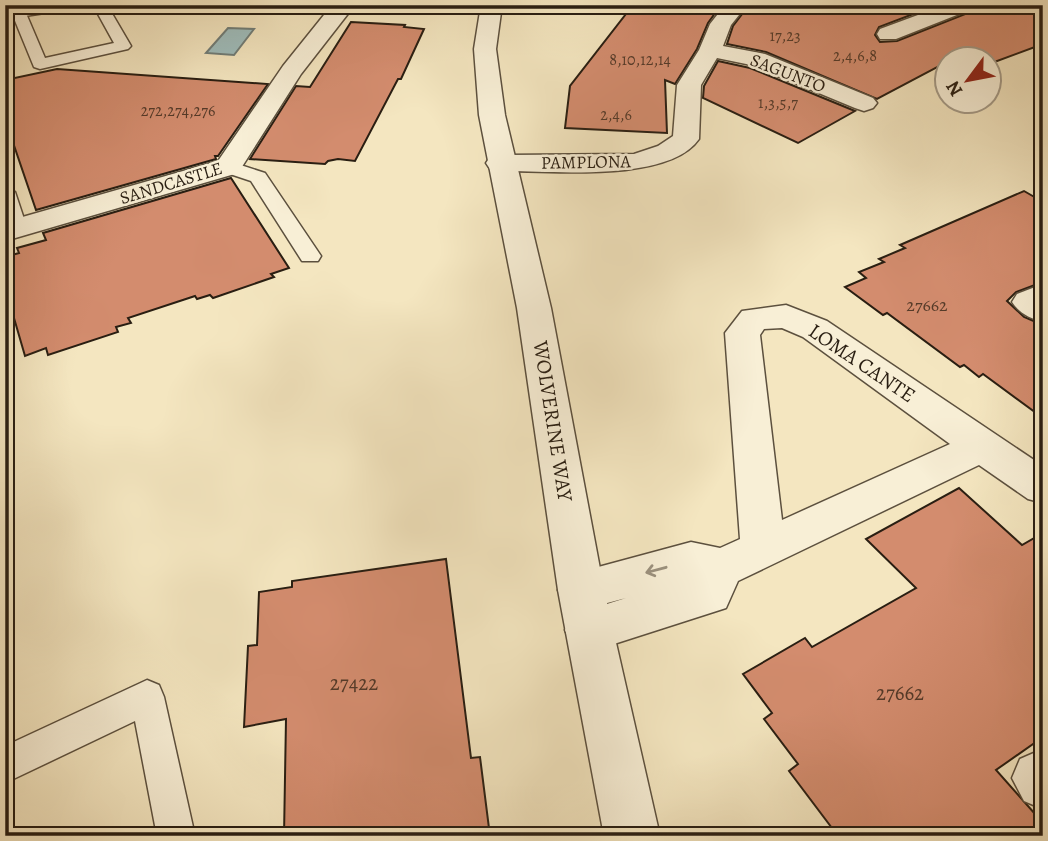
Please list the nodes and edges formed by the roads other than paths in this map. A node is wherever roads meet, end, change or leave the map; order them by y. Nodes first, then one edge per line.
1 (58, 5) edge
2 (100, 5) edge
3 (492, 5) edge
4 (737, 5) edge
5 (965, 5) edge
6 (347, 6) edge
7 (11, 12) edge
8 (888, 34) dead end
9 (710, 50) junction
10 (864, 103) dead end
11 (500, 163) junction
12 (228, 167) junction
13 (5, 192) edge
14 (11, 230) edge
15 (310, 256) dead end
16 (1043, 295) edge
17 (1043, 311) edge
18 (982, 446) junction
19 (1043, 487) edge
20 (764, 548) junction
21 (585, 610) junction
22 (5, 765) edge
23 (1043, 776) edge
24 (1043, 782) edge
25 (176, 836) edge
26 (632, 836) edge

1 - 7 street
2 - 7 lane
3 - 11 street, WOLVERINE WAY
4 - 9 street, PAMPLONA
5 - 8 street
6 - 12 street, SANDCASTLE
9 - 10 street, SAGUNTO
9 - 11 street, PAMPLONA
11 - 21 street, WOLVERINE WAY
12 - 14 street, SANDCASTLE
12 - 15 lane
13 - 14 lane
16 - 17 street
18 - 19 street, LOMA CANTE
18 - 20 street
18 - 20 street, LOMA CANTE
20 - 21 street
21 - 26 street, WOLVERINE WAY
22 - 25 lane
23 - 24 street

